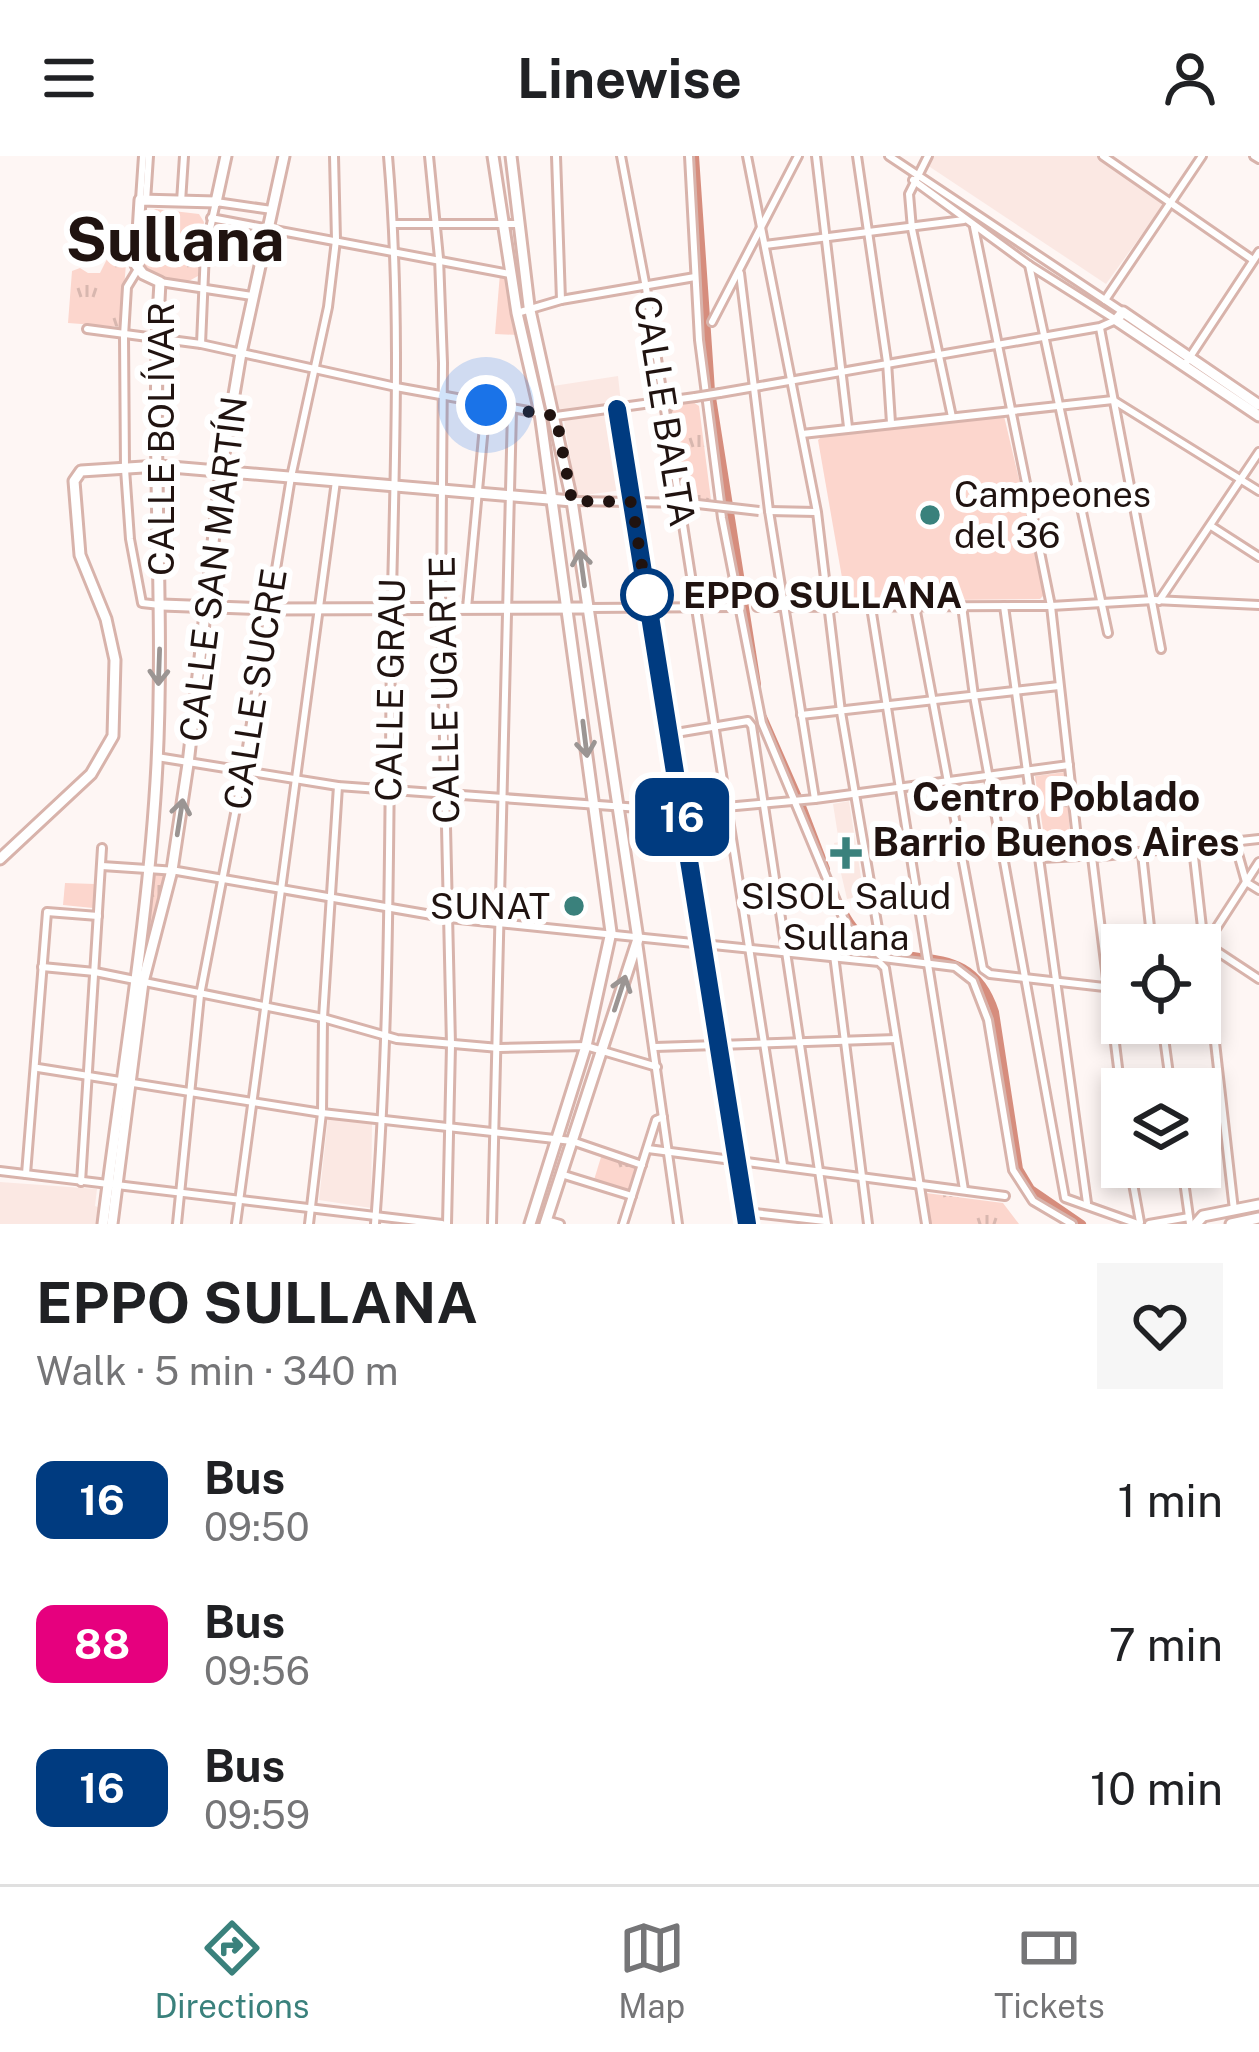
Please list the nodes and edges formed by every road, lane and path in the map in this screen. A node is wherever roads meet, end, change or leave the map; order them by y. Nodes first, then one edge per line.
1 (146, 156) edge
2 (184, 156) edge
3 (226, 156) edge
4 (284, 156) edge
5 (334, 156) edge
6 (388, 156) edge
7 (429, 156) edge
8 (493, 156) edge
9 (511, 156) edge
10 (556, 156) edge
11 (621, 156) edge
12 (689, 156) edge
13 (748, 156) edge
14 (798, 156) edge
15 (816, 156) edge
16 (857, 156) edge
17 (889, 156) edge
18 (928, 156) edge
19 (1103, 156) edge
20 (1202, 156) edge
21 (915, 176) junction
22 (143, 201) junction
23 (1172, 201) junction
24 (181, 202) junction
25 (216, 202) junction
26 (272, 210) junction
27 (211, 218) junction
28 (964, 220) junction
29 (394, 224) junction
30 (434, 224) junction
31 (501, 224) junction
32 (516, 224) junction
33 (268, 226) junction
34 (974, 227) junction
35 (912, 229) junction
36 (761, 230) junction
37 (870, 235) junction
38 (336, 240) junction
39 (827, 240) junction
40 (765, 245) junction
41 (1259, 252) edge
42 (396, 254) junction
43 (439, 258) junction
44 (1253, 260) junction
45 (1029, 265) junction
46 (138, 269) junction
47 (740, 273) junction
48 (510, 274) junction
49 (695, 278) junction
50 (160, 282) junction
51 (646, 288) junction
52 (203, 290) junction
53 (253, 296) junction
54 (1105, 299) junction
55 (562, 300) junction
56 (529, 308) junction
57 (517, 313) junction
58 (1119, 316) junction
59 (712, 322) dead end
60 (1100, 327) junction
61 (87, 329) dead end
62 (1047, 334) junction
63 (124, 336) junction
64 (157, 338) junction
65 (201, 344) junction
66 (995, 344) junction
67 (241, 353) junction
68 (939, 353) junction
69 (886, 362) junction
70 (1187, 362) junction
71 (316, 369) junction
72 (841, 372) junction
73 (790, 380) junction
74 (752, 386) junction
75 (396, 387) junction
76 (443, 396) junction
77 (1113, 400) junction
78 (664, 404) junction
79 (486, 405) junction
80 (1259, 405) edge
81 (1061, 406) junction
82 (617, 409) junction
83 (512, 410) junction
84 (1009, 410) junction
85 (540, 412) junction
86 (556, 416) junction
87 (1259, 416) edge
88 (952, 417) junction
89 (891, 423) junction
90 (848, 428) junction
91 (802, 434) junction
92 (1259, 452) edge
93 (159, 466) junction
94 (125, 469) junction
95 (221, 472) junction
96 (291, 477) junction
97 (1241, 479) junction
98 (336, 481) junction
99 (394, 487) junction
100 (441, 490) junction
101 (1259, 491) edge
102 (478, 493) junction
103 (511, 494) junction
104 (552, 498) junction
105 (572, 501) junction
106 (632, 502) junction
107 (678, 502) junction
108 (764, 511) junction
109 (817, 512) junction
110 (1210, 526) junction
111 (1259, 557) edge
112 (1156, 600) junction
113 (162, 604) junction
114 (1103, 604) junction
115 (648, 605) junction
116 (1259, 605) edge
117 (205, 606) junction
118 (696, 606) junction
119 (830, 606) junction
120 (915, 606) junction
121 (962, 606) junction
122 (1004, 606) junction
123 (1052, 606) junction
124 (733, 607) dead end
125 (757, 607) dead end
126 (784, 607) junction
127 (871, 607) junction
128 (318, 608) junction
129 (392, 608) junction
130 (441, 608) junction
131 (467, 608) junction
132 (506, 608) junction
133 (569, 608) junction
134 (588, 608) junction
135 (268, 609) junction
136 (1108, 633) dead end
137 (1160, 649) dead end
138 (1060, 686) junction
139 (1014, 691) junction
140 (974, 696) junction
141 (933, 703) junction
142 (887, 708) junction
143 (842, 712) junction
144 (801, 715) junction
145 (715, 729) junction
146 (670, 734) junction
147 (157, 757) junction
148 (188, 764) junction
149 (1069, 764) junction
150 (1026, 771) junction
151 (243, 772) junction
152 (989, 773) junction
153 (297, 779) junction
154 (945, 780) junction
155 (338, 785) junction
156 (899, 786) junction
157 (389, 790) junction
158 (857, 793) junction
159 (446, 794) junction
160 (503, 798) junction
161 (795, 799) junction
162 (815, 799) junction
163 (765, 802) junction
164 (594, 806) junction
165 (727, 807) junction
166 (618, 809) junction
167 (681, 812) junction
168 (1259, 839) edge
169 (1235, 843) junction
170 (102, 848) dead end
171 (1193, 848) junction
172 (1142, 854) junction
173 (1079, 856) junction
174 (1092, 857) junction
175 (1042, 858) junction
176 (0, 859) edge
177 (1259, 862) edge
178 (102, 866) junction
179 (151, 867) junction
180 (172, 870) junction
181 (223, 878) junction
182 (1246, 882) junction
183 (283, 888) junction
184 (1259, 890) edge
185 (331, 898) junction
186 (385, 909) junction
187 (98, 916) junction
188 (449, 917) junction
189 (500, 922) junction
190 (1150, 924) edge
191 (1203, 924) edge
192 (1219, 924) edge
193 (1101, 931) edge
194 (611, 932) junction
195 (638, 939) junction
196 (702, 946) junction
197 (747, 950) junction
198 (787, 952) junction
199 (1221, 954) edge
200 (833, 955) junction
201 (883, 958) junction
202 (928, 964) junction
203 (43, 968) junction
204 (95, 972) junction
205 (1027, 978) junction
206 (1259, 979) edge
207 (140, 981) junction
208 (1056, 982) junction
209 (1101, 987) edge
210 (200, 995) junction
211 (267, 1007) junction
212 (323, 1018) junction
213 (384, 1034) junction
214 (845, 1039) junction
215 (896, 1039) junction
216 (801, 1041) junction
217 (763, 1044) junction
218 (1211, 1044) edge
219 (719, 1045) junction
220 (451, 1046) junction
221 (586, 1046) junction
222 (655, 1047) junction
223 (499, 1048) junction
224 (602, 1049) junction
225 (657, 1067) junction
226 (38, 1068) junction
227 (88, 1077) junction
228 (125, 1084) junction
229 (189, 1094) junction
230 (254, 1102) junction
231 (322, 1112) junction
232 (378, 1118) junction
233 (664, 1118) junction
234 (451, 1128) junction
235 (496, 1133) junction
236 (556, 1140) junction
237 (572, 1141) junction
238 (648, 1149) junction
239 (671, 1155) junction
240 (737, 1161) junction
241 (642, 1165) junction
242 (783, 1165) junction
243 (821, 1170) junction
244 (0, 1171) edge
245 (26, 1174) junction
246 (561, 1174) junction
247 (862, 1176) junction
248 (81, 1182) junction
249 (919, 1184) junction
250 (112, 1186) junction
251 (1134, 1188) edge
252 (1186, 1188) edge
253 (964, 1190) junction
254 (180, 1194) junction
255 (632, 1196) junction
256 (1005, 1196) dead end
257 (239, 1200) junction
258 (1087, 1203) junction
259 (1259, 1205) edge
260 (311, 1208) junction
261 (1234, 1210) junction
262 (745, 1212) junction
263 (1259, 1218) edge
264 (375, 1220) edge
265 (545, 1222) edge
266 (827, 1222) edge
267 (1192, 1222) edge
268 (108, 1224) edge
269 (177, 1224) edge
270 (236, 1224) edge
271 (309, 1224) edge
272 (444, 1224) edge
273 (492, 1224) edge
274 (530, 1224) edge
275 (560, 1224) edge
276 (623, 1224) edge
277 (677, 1224) edge
278 (747, 1224) edge
279 (868, 1224) edge
280 (926, 1224) edge
281 (1072, 1224) edge
282 (1142, 1224) edge
283 (1231, 1224) edge

1 - 22 street
2 - 24 street
3 - 25 street
4 - 26 street, CALLE SAN MARTÍN
5 - 38 street, CALLE SUCRE
6 - 29 street, CALLE GRAU
7 - 30 street, CALLE UGARTE
8 - 31 street
9 - 32 street
10 - 55 street
11 - 51 street, CALLE BALTA
12 - 49 street
13 - 36 street
14 - 36 street
15 - 39 street
16 - 37 street
17 - 21 street
18 - 21 street
19 - 23 street
20 - 23 street
21 - 28 street
21 - 35 street
21 - 54 street
22 - 24 street
22 - 46 street
23 - 44 street
23 - 54 street
24 - 25 street
25 - 26 street
25 - 27 street
26 - 33 street, CALLE SAN MARTÍN
27 - 33 street
27 - 52 street
28 - 34 street
28 - 35 street
29 - 30 street
29 - 42 street, CALLE GRAU
30 - 31 street
30 - 43 street, CALLE UGARTE
31 - 32 street
31 - 48 street
32 - 56 street
33 - 38 street
33 - 53 street, CALLE SAN MARTÍN
34 - 45 street
34 - 66 street
35 - 37 street
35 - 68 street
36 - 40 street
36 - 47 street
37 - 39 street
37 - 69 street
38 - 42 street
38 - 71 street, CALLE SUCRE
39 - 40 street
39 - 72 street
40 - 73 street
41 - 44 street
42 - 43 street
42 - 75 street, CALLE GRAU
43 - 48 street
43 - 76 street, CALLE UGARTE
44 - 70 street
45 - 58 street
45 - 62 street
46 - 50 street, CALLE BOLÍVAR
46 - 63 street
47 - 59 street
47 - 74 street
48 - 57 street
49 - 51 street
49 - 161 street
50 - 52 street
50 - 64 street, CALLE BOLÍVAR
51 - 55 street
51 - 78 street, CALLE BALTA
52 - 53 street
52 - 65 street
53 - 67 street, CALLE SAN MARTÍN
54 - 58 street
55 - 56 street
56 - 57 street
56 - 86 street
57 - 85 street
58 - 60 street
58 - 70 street
60 - 62 street
60 - 77 street
61 - 63 street
62 - 66 street
62 - 81 street
63 - 64 street
63 - 94 street
64 - 65 street
64 - 93 street, CALLE BOLÍVAR
65 - 67 street
66 - 68 street
66 - 84 street
67 - 71 street
67 - 95 street, CALLE SAN MARTÍN
68 - 69 street
68 - 88 street
69 - 72 street
69 - 89 street
70 - 80 street
70 - 87 street
71 - 75 street
71 - 96 street, CALLE SUCRE
72 - 73 street
72 - 90 street
73 - 74 street
73 - 91 street
74 - 78 street, bridge
74 - 108 street
75 - 76 street
75 - 99 street, CALLE GRAU
76 - 79 street
76 - 100 street, CALLE UGARTE
77 - 81 street
77 - 97 street
77 - 112 street
78 - 82 street
78 - 107 street, CALLE BALTA
79 - 83 street
79 - 102 street
81 - 84 street
81 - 114 street
82 - 86 street
82 - 106 street
83 - 85 street
83 - 103 street
84 - 88 street
84 - 123 street
85 - 86 street
85 - 104 street
86 - 105 street
88 - 89 street
89 - 90 street
90 - 91 street
91 - 109 street
92 - 97 street
93 - 94 street
93 - 95 street
93 - 113 street, CALLE BOLÍVAR
94 - 113 street
94 - 176 street
95 - 96 street
95 - 117 street, CALLE SAN MARTÍN
96 - 98 street
96 - 135 street, CALLE SUCRE
97 - 101 street
97 - 110 street
98 - 99 street
98 - 128 street
99 - 100 street
99 - 129 street, CALLE GRAU
100 - 102 street
100 - 130 street, CALLE UGARTE
102 - 103 street
102 - 131 street
103 - 104 street
103 - 132 street
104 - 105 street
104 - 133 street
105 - 106 street
134 -> 105 street
106 - 107 street
106 - 115 street
107 - 108 street, bridge
107 - 118 street, CALLE BALTA
108 - 109 street
108 - 126 street
109 - 119 street
110 - 111 street
110 - 112 street
112 - 114 street
112 - 116 street
112 - 137 street
113 - 117 street
113 -> 147 street, CALLE BOLÍVAR
114 - 123 street
114 - 136 street
115 - 118 street
115 - 134 street
115 - 146 street
117 - 135 street
117 - 148 street, CALLE SAN MARTÍN
118 - 124 street
118 - 145 street, CALLE BALTA
119 - 126 street
119 - 127 street
119 - 143 street
120 - 121 street
120 - 127 street
120 - 141 street
121 - 122 street
121 - 140 street
122 - 123 street
122 - 139 street
123 - 138 street
125 - 126 street
126 - 144 street
127 - 142 street
128 - 129 street
128 - 135 street
128 - 153 street
129 - 130 street
129 - 157 street, CALLE GRAU
130 - 131 street
130 - 159 street, CALLE UGARTE
131 - 132 street
132 - 133 street
132 - 160 street
133 - 134 street
133 -> 164 street
134 - 166 street
135 - 151 street, CALLE SUCRE
138 - 139 street
138 - 149 street
139 - 140 street
139 - 150 street
140 - 141 street
140 - 152 street
141 - 142 street
141 - 154 street
142 - 143 street
142 - 156 street
143 - 144 street
143 - 158 street
144 - 162 street
145 - 146 street
145 - 163 street
145 - 165 street, CALLE BALTA
146 - 167 street
147 - 148 street
147 - 179 street, CALLE BOLÍVAR
148 - 151 street
180 -> 148 street, CALLE SAN MARTÍN
149 - 150 street
149 - 173 street
150 - 152 street
150 - 175 street
151 - 153 street
151 - 181 street, CALLE SUCRE
152 - 154 street
152 - 205 street
153 - 155 street
153 - 183 street
154 - 156 street
154 - 205 street
155 - 157 street
155 - 185 street
156 - 158 street
156 - 202 street
157 - 159 street
157 - 186 street, CALLE GRAU
158 - 162 street
158 - 201 street
159 - 160 street
159 - 188 street, CALLE UGARTE
160 - 164 street
160 - 189 street
161 - 162 street
161 - 163 street
161 - 201 street
163 - 165 street
163 - 198 street
164 - 166 street
164 - 194 street
165 - 167 street
165 - 197 street, CALLE BALTA
166 - 167 street
166 - 195 street
167 - 196 street
168 - 169 street
169 - 171 street
169 - 182 street
170 - 178 street
171 - 172 street
171 - 191 street
172 - 174 street
172 - 190 street
173 - 174 street
173 - 175 street
174 - 193 street
175 - 208 street
177 - 182 street
178 - 179 street
178 - 187 street
179 - 180 street
179 - 207 street, CALLE BOLÍVAR
180 - 181 street
180 - 207 street, CALLE SAN MARTÍN
181 - 183 street
181 - 210 street, CALLE SUCRE
182 - 184 street
182 - 192 street
183 - 185 street
183 - 211 street
185 - 186 street
185 - 212 street
186 - 188 street
186 - 213 street, CALLE GRAU
187 - 203 street
187 - 204 street
188 - 189 street
188 - 220 street, CALLE UGARTE
189 - 194 street
189 - 223 street
194 - 195 street
194 - 221 street
195 - 196 street
195 - 222 street
224 -> 195 street
196 - 197 street
196 - 219 street
197 - 198 street
197 - 217 street, CALLE BALTA
198 - 200 street
198 - 216 street
199 - 206 street
200 - 214 street
200 - 215 street
201 - 202 street
202 - 253 street
202 - 281 street
203 - 204 street
203 - 226 street
204 - 207 street
204 - 227 street
205 - 208 street
205 - 258 street
207 - 210 street
207 - 228 street
208 - 209 street
208 - 258 street
210 - 211 street
210 - 229 street, CALLE SUCRE
211 - 212 street
211 - 230 street
212 - 213 street
212 - 231 street
213 - 220 street
213 - 232 street, CALLE GRAU
214 - 215 street
214 - 216 street
214 - 247 street
215 - 249 street
216 - 217 street
216 - 243 street
217 - 219 street
217 - 242 street, CALLE BALTA
218 - 261 street
219 - 222 street
219 - 240 street
220 - 223 street
220 - 234 street, CALLE UGARTE
221 - 223 street
221 - 224 street
221 - 236 street
222 - 225 street
223 - 235 street
224 - 225 street
224 - 237 street
225 - 233 street
226 - 227 street
226 - 245 street
227 - 228 street
227 - 248 street
228 - 229 street
228 - 250 street
229 - 230 street
229 - 254 street, CALLE SUCRE
230 - 231 street
230 - 257 street
231 - 232 street
231 - 260 street
232 - 234 street
232 - 264 street, CALLE GRAU
233 - 238 street
233 - 239 street
234 - 235 street
234 - 272 street, CALLE UGARTE
235 - 236 street
235 - 273 street
236 - 237 street
236 - 274 street
237 - 241 street
237 - 246 street
238 - 239 street
238 - 241 street
239 - 240 street
239 - 277 street
240 - 242 street
240 - 262 street
241 - 255 street
242 - 243 street
243 - 247 street
243 - 266 street
244 - 245 street
245 - 248 street
246 - 255 street
246 - 265 street
247 - 249 street
247 - 279 street
248 - 250 street
249 - 253 street
249 - 280 street
250 - 254 street
250 - 268 street
251 - 282 street
252 - 267 street
253 - 256 street
254 - 257 street
254 - 269 street, CALLE SUCRE
255 - 276 street
257 - 260 street
257 - 270 street
258 - 282 street
259 - 261 street
260 - 264 street
260 - 271 street
261 - 267 street
262 - 266 street
262 - 278 street
263 - 283 street
264 - 272 street
265 - 275 street
267 - 282 street

